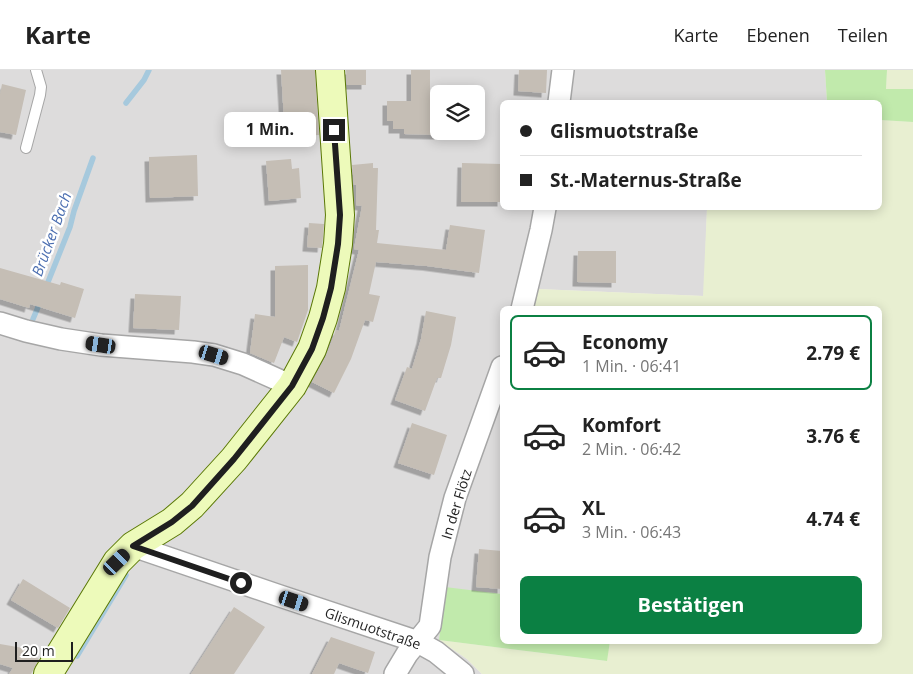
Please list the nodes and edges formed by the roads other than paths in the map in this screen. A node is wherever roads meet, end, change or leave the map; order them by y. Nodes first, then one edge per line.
1 (36, 70) edge
2 (330, 70) edge
3 (563, 70) edge
4 (559, 100) edge
5 (26, 148) dead end
6 (545, 210) edge
7 (523, 306) edge
8 (0, 323) edge
9 (500, 373) edge
10 (292, 386) junction
11 (133, 546) junction
12 (418, 642) junction
13 (48, 674) edge
14 (395, 674) edge
15 (463, 674) edge

1 - 5 lane
2 - 10 street
3 - 4 street
6 - 7 street
8 - 10 street
9 - 12 street, In der Flötz
10 - 11 street
11 - 12 street, Glismuotstraße
11 - 13 street
12 - 14 street, In der Flötz
12 - 15 street, Glismuotstraße

